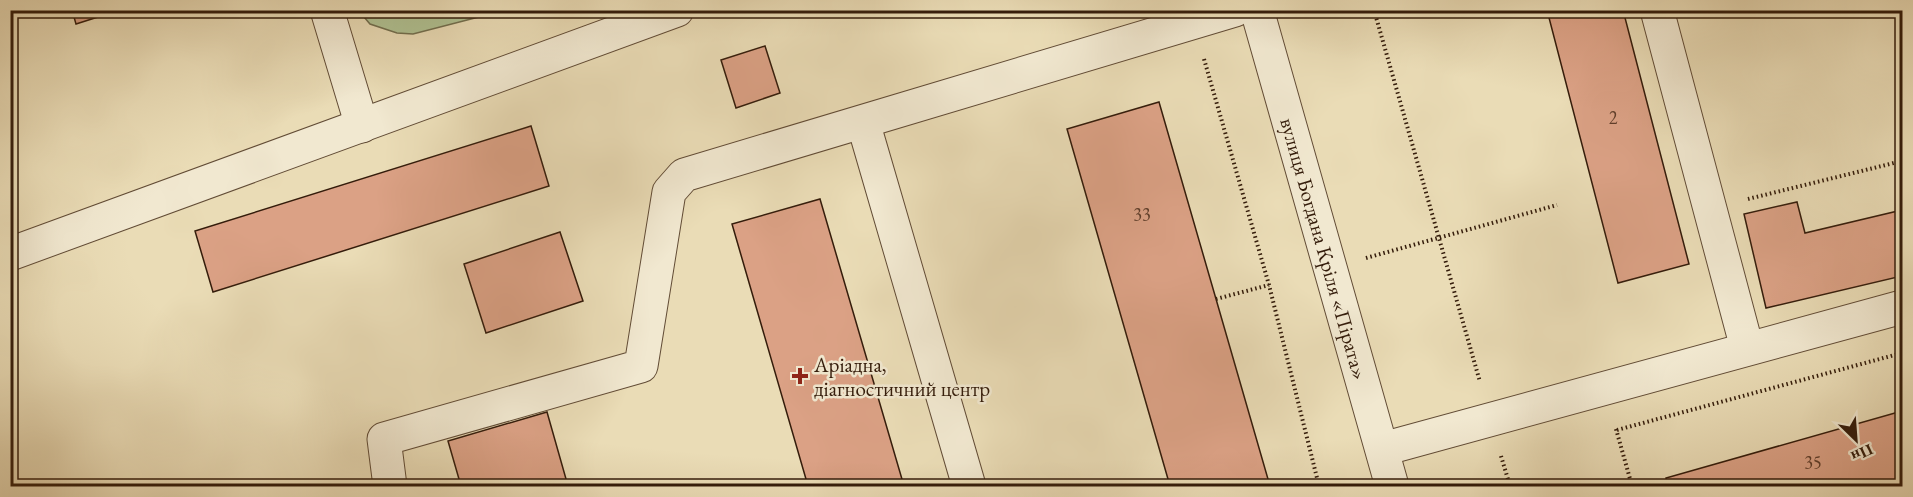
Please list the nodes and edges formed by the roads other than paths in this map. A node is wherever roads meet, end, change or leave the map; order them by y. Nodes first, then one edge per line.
1 (327, 10) edge
2 (677, 10) edge
3 (1235, 10) edge
4 (1257, 10) edge
5 (1657, 10) edge
6 (863, 122) junction
7 (362, 126) junction
8 (10, 254) edge
9 (1902, 307) edge
10 (1747, 348) junction
11 (1383, 449) junction
12 (390, 486) edge
13 (969, 486) edge
14 (1392, 486) edge

1 - 7 street
2 - 7 street
3 - 6 street
4 - 11 street, вулиця Богдана Кріля «Пірата»
5 - 10 street
6 - 12 street
6 - 13 street
7 - 8 street
9 - 10 street
10 - 11 street
11 - 14 street, вулиця Богдана Кріля «Пірата»

